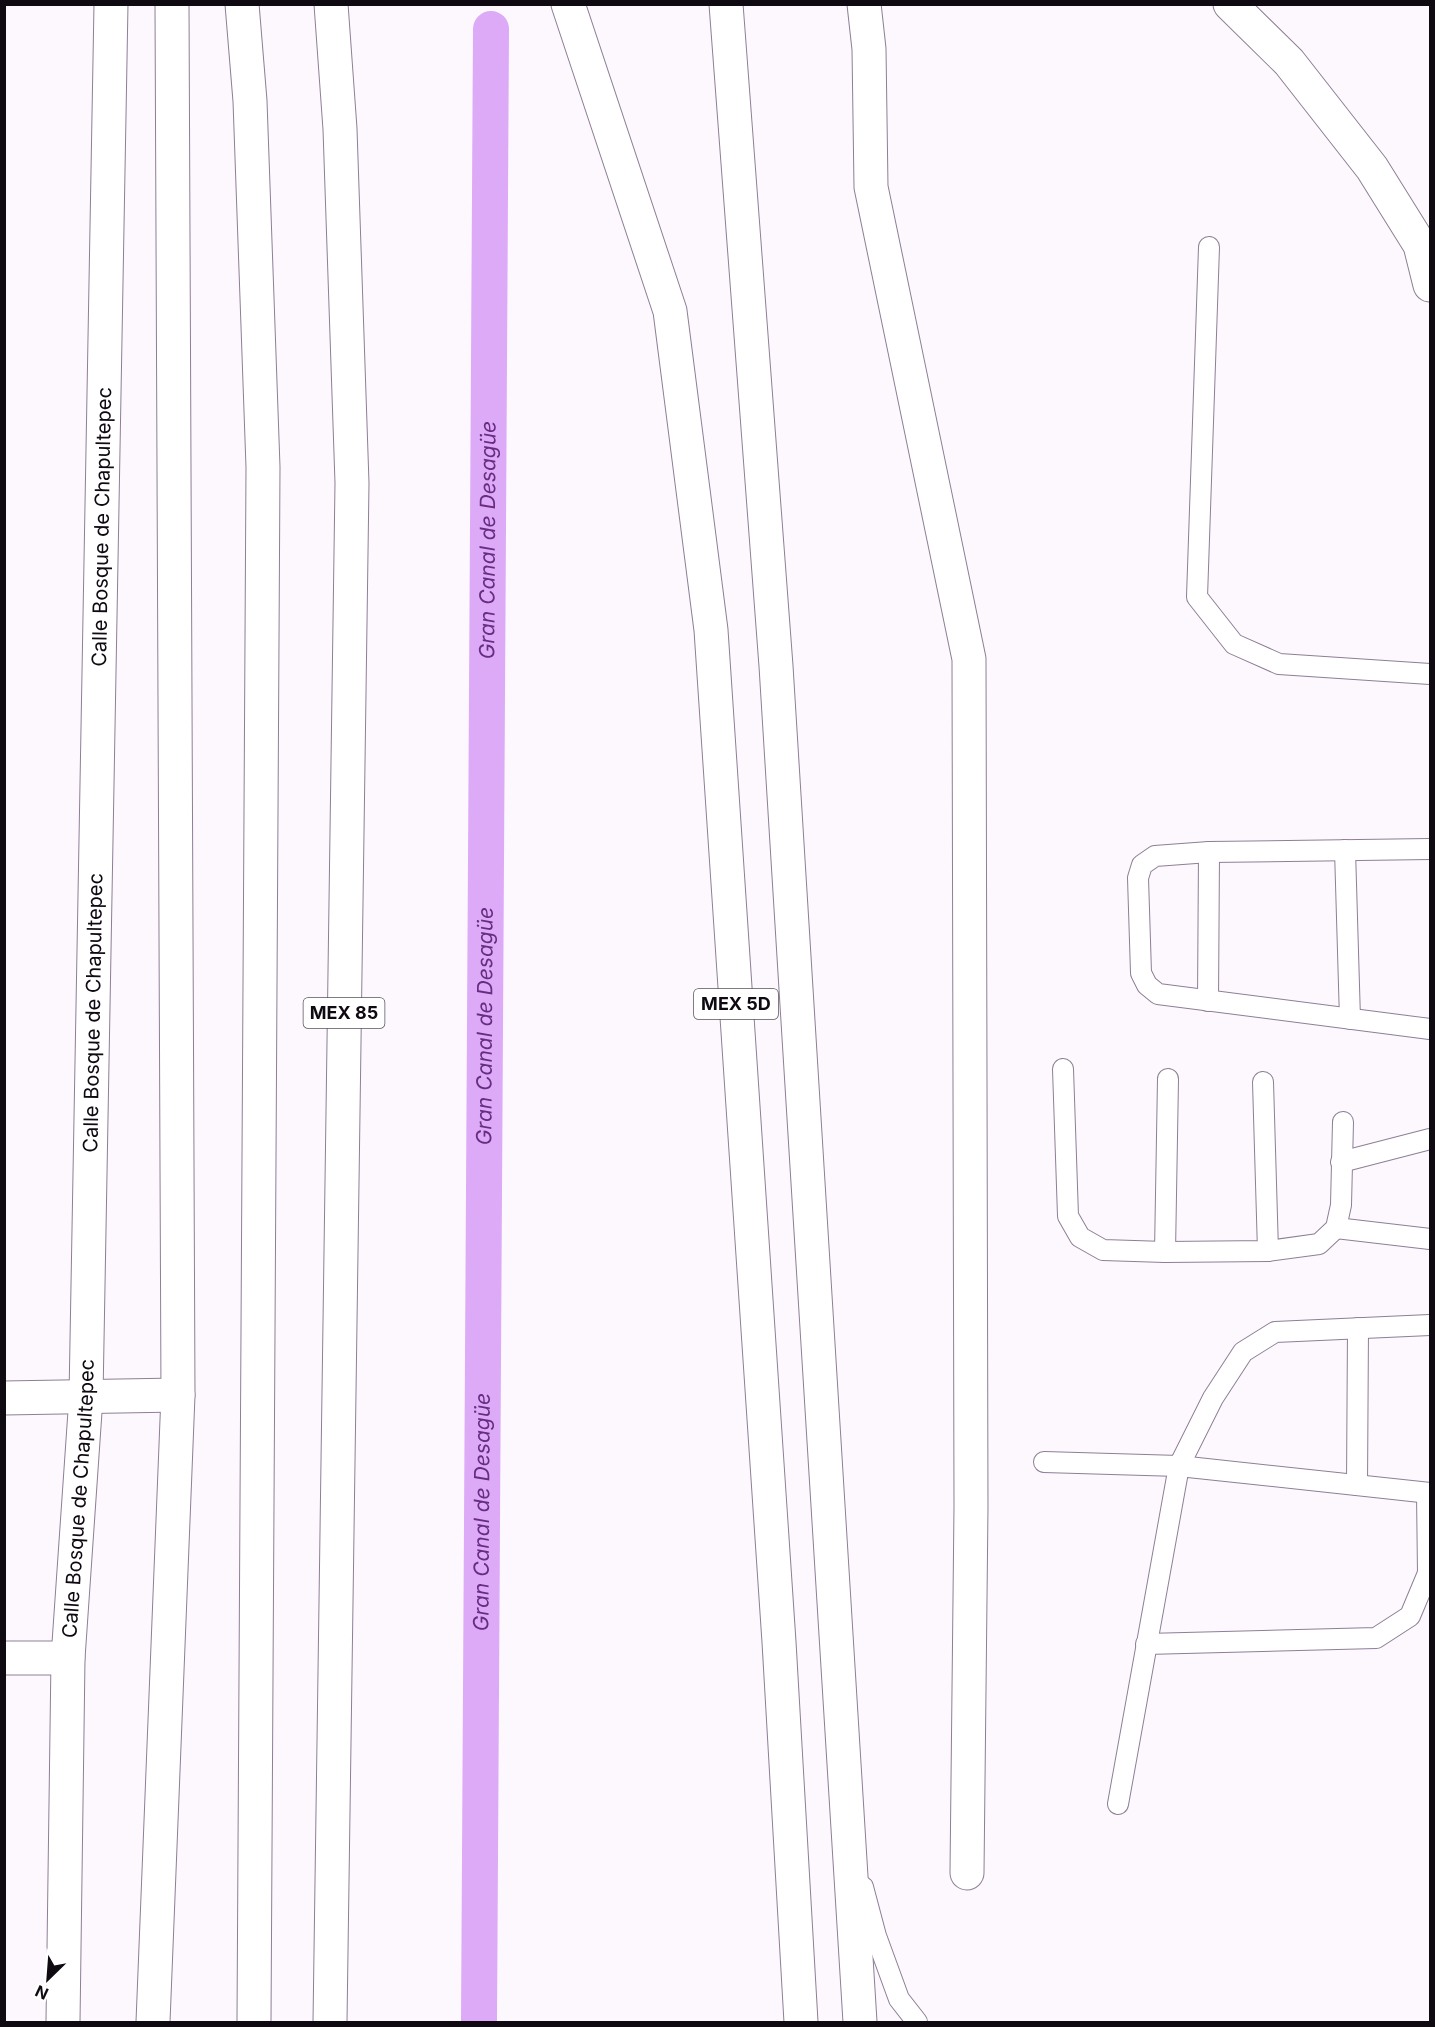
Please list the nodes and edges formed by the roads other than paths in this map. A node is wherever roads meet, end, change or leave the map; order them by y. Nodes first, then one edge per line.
1 (111, 4) edge
2 (172, 4) edge
3 (242, 4) edge
4 (331, 4) edge
5 (568, 4) edge
6 (726, 4) edge
7 (864, 4) edge
8 (1230, 4) edge
9 (1425, 245) edge
10 (1209, 247) dead end
11 (1431, 285) edge
12 (1431, 674) edge
13 (1431, 849) edge
14 (1345, 850) junction
15 (1209, 852) junction
16 (1208, 1000) junction
17 (1350, 1019) junction
18 (1431, 1029) edge
19 (1063, 1069) dead end
20 (1168, 1080) dead end
21 (1263, 1082) dead end
22 (1343, 1122) dead end
23 (1431, 1139) edge
24 (1341, 1162) junction
25 (1336, 1228) junction
26 (1431, 1239) edge
27 (1268, 1251) junction
28 (1165, 1252) junction
29 (1431, 1325) edge
30 (1358, 1328) junction
31 (178, 1395) junction
32 (86, 1397) junction
33 (4, 1398) edge
34 (1044, 1462) dead end
35 (1179, 1466) junction
36 (1357, 1485) junction
37 (1429, 1493) edge
38 (1146, 1644) junction
39 (68, 1658) junction
40 (4, 1659) edge
41 (1118, 1804) dead end
42 (849, 1835) junction
43 (967, 1873) dead end
44 (63, 2022) edge
45 (153, 2022) edge
46 (254, 2022) edge
47 (330, 2022) edge
48 (801, 2022) edge
49 (860, 2022) edge
50 (917, 2022) edge

1 - 32 main road, Calle Bosque de Chapultepec
2 - 31 main road
3 - 46 main road
4 - 47 main road, MEX 85
5 - 48 main road, MEX 5D
6 - 42 main road, MEX 5D
7 - 43 main road
8 - 9 main road
9 - 11 main road
10 - 12 lane
13 - 14 lane
14 - 15 lane
14 - 17 lane
15 - 16 lane
15 - 16 lane
16 - 17 lane
17 - 18 lane
19 - 28 lane
20 - 28 lane
21 - 27 lane
22 - 24 lane
23 - 24 lane
24 - 25 lane
25 - 26 lane
25 - 27 lane
27 - 28 lane
29 - 30 lane
30 - 35 lane
30 - 36 lane
31 - 32 main road
31 - 45 main road
32 - 33 main road
32 - 39 main road, Calle Bosque de Chapultepec
34 - 35 lane
35 - 36 lane
35 - 38 lane
36 - 37 lane
37 - 38 lane
38 - 41 lane
39 - 40 main road
39 - 44 main road, Calle Bosque de Chapultepec
42 - 49 main road, MEX 5D
42 - 50 lane

